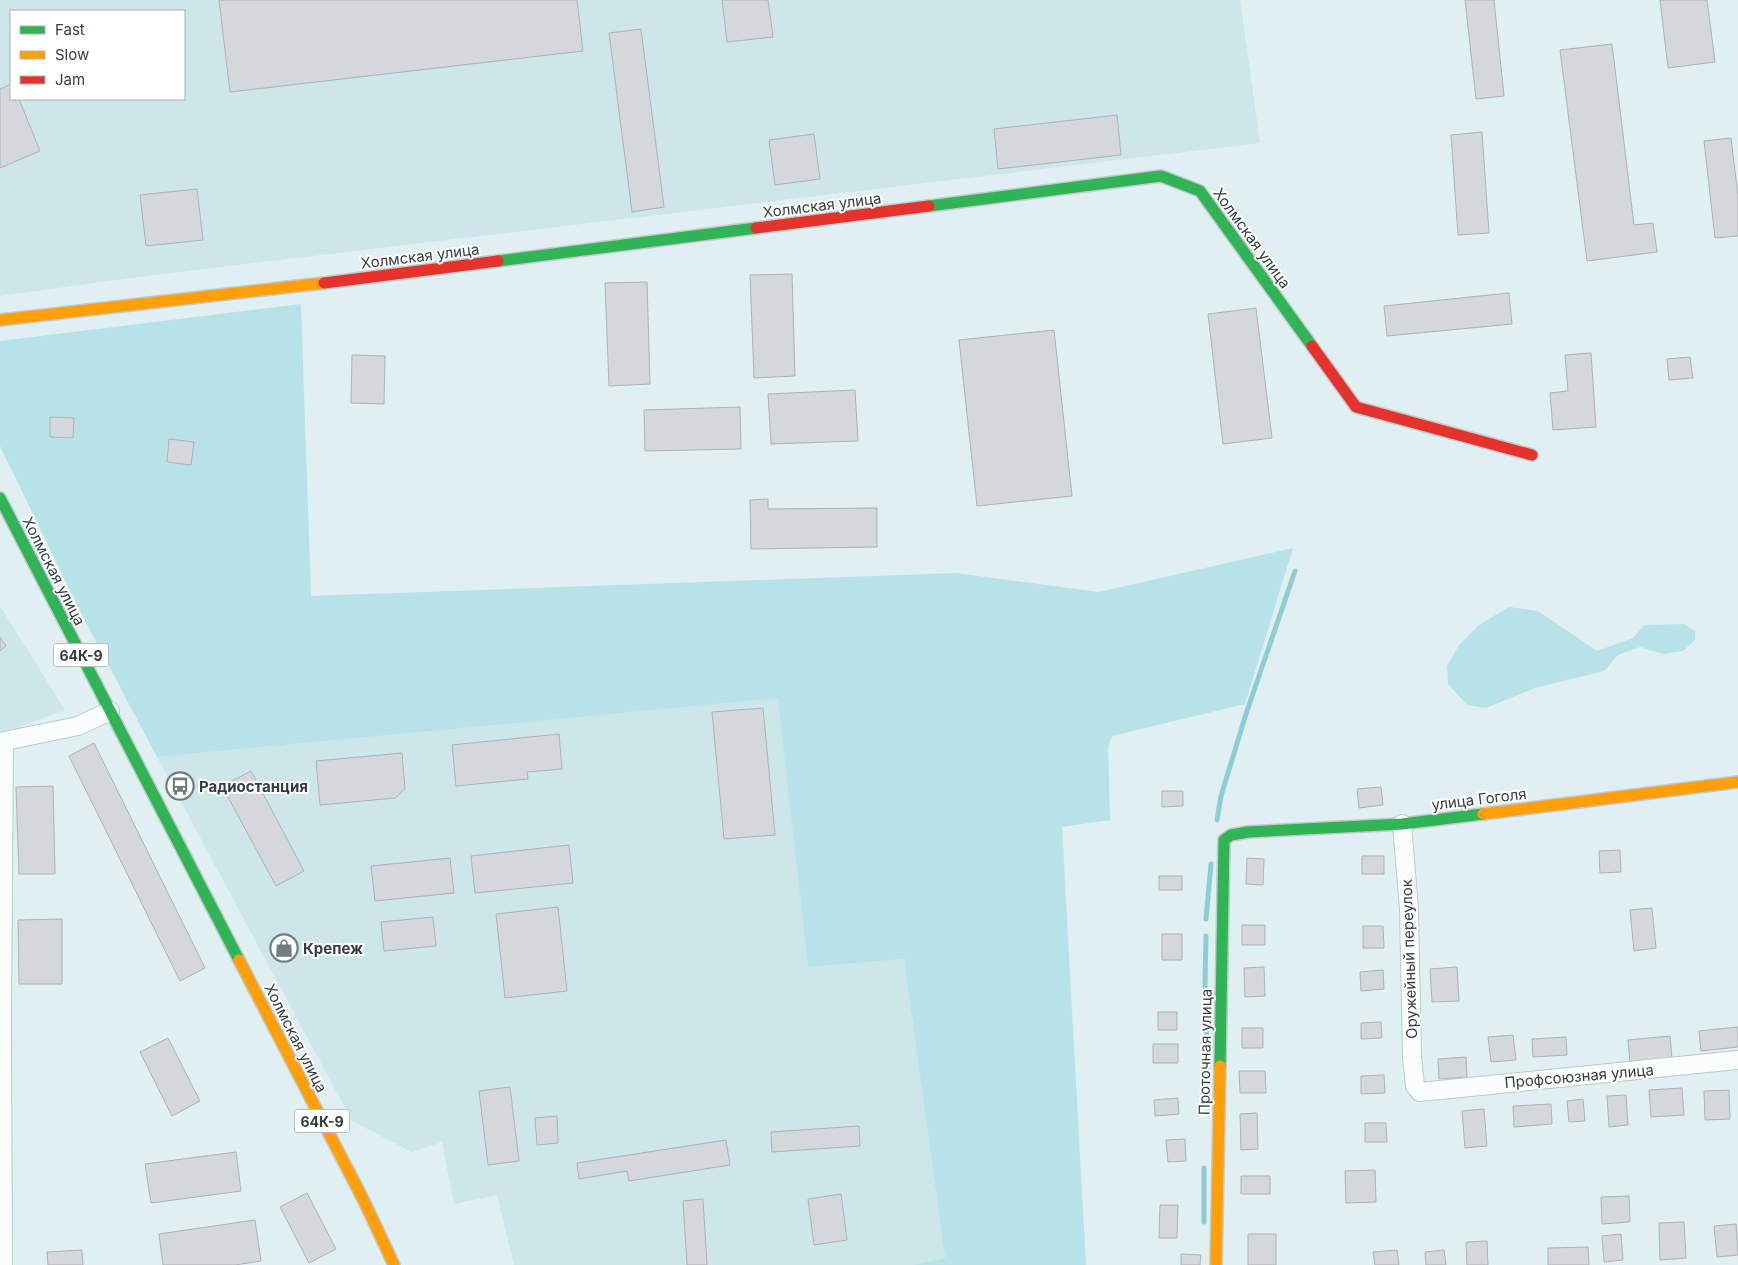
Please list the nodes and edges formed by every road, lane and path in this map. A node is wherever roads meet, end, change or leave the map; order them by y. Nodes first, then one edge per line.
1 (0, 320) edge
2 (1532, 454) dead end
3 (0, 498) edge
4 (110, 711) junction
5 (2, 742) edge
6 (1738, 782) edge
7 (1402, 824) junction
8 (1224, 840) joint
9 (1738, 1060) edge
10 (1420, 1092) joint
11 (4, 1265) edge
12 (394, 1265) edge
13 (1216, 1265) edge

1 - 2 street, Холмская улица
3 - 4 street, Холмская улица / 64К-9
4 - 5 street
4 - 12 street, Холмская улица / 64К-9
5 - 11 street
6 - 7 street, улица Гоголя
7 - 8 street, улица Гоголя
7 - 10 street, Оружейный переулок
8 - 13 street, Проточная улица
9 - 10 street, Профсоюзная улица

